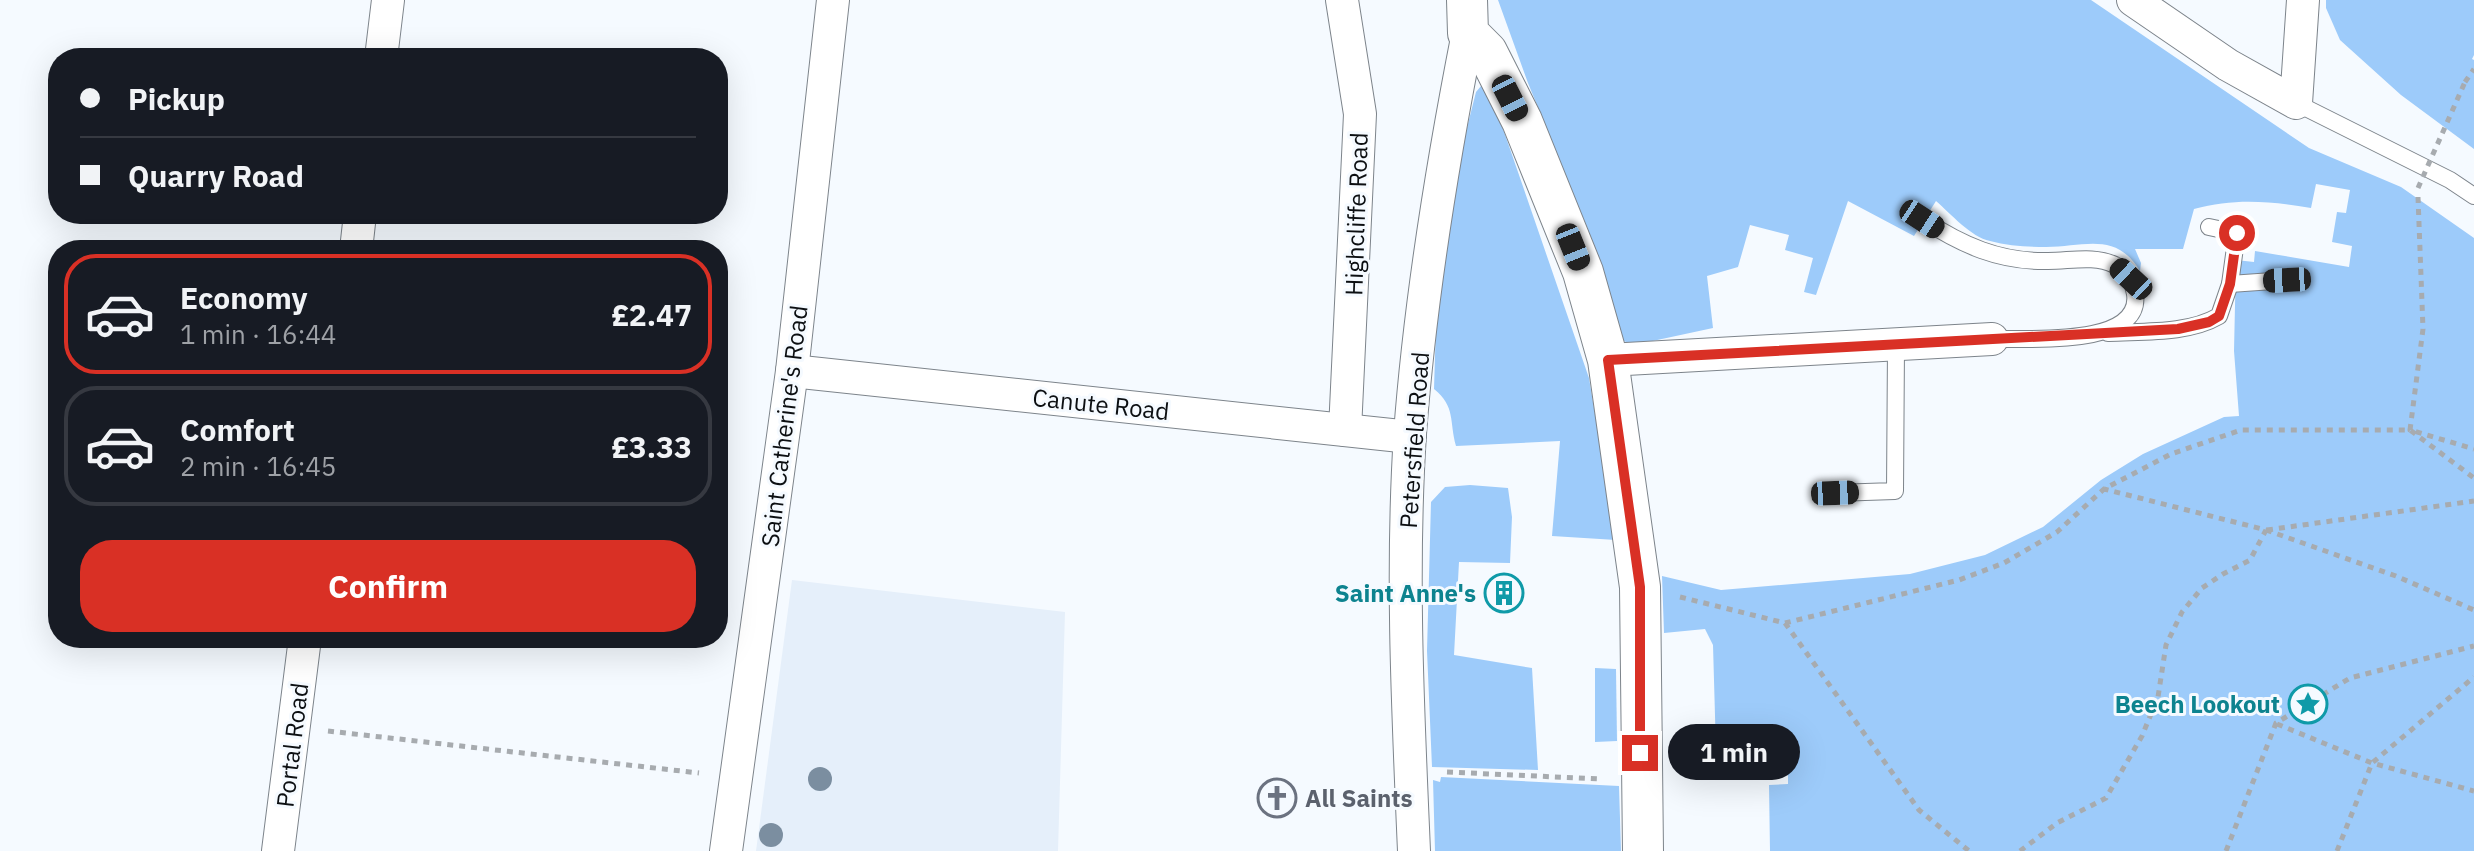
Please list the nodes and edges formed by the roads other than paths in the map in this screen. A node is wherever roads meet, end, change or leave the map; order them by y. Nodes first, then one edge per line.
1 (388, 0) edge
2 (833, 0) edge
3 (1342, 0) edge
4 (2133, 0) edge
5 (2303, 0) edge
6 (1468, 16) edge
7 (382, 48) edge
8 (2296, 103) junction
9 (2450, 180) junction
10 (2474, 183) edge
11 (2474, 196) edge
12 (1922, 219) dead end
13 (2209, 227) dead end
14 (2287, 280) dead end
15 (2230, 284) junction
16 (2103, 333) junction
17 (1992, 339) joint
18 (1896, 346) junction
19 (1608, 360) junction
20 (792, 371) junction
21 (1345, 430) junction
22 (1410, 437) junction
23 (1835, 493) dead end
24 (304, 648) edge
25 (278, 851) edge
26 (726, 851) edge
27 (1414, 851) edge
28 (1643, 851) edge

1 - 7 street
2 - 20 street, Saint Catherine's Road
3 - 21 street, Highcliffe Road
4 - 8 street
5 - 8 street
6 - 19 street
6 - 22 street, Petersfield Road
8 - 9 lane
9 - 10 lane
9 - 11 lane
12 - 16 lane
13 - 15 lane
14 - 15 lane
15 - 16 lane
16 - 17 lane
17 - 18 street
18 - 19 street
18 - 23 lane
19 - 28 street
20 - 21 street, Canute Road
20 - 26 street, Saint Catherine's Road
21 - 22 street, Canute Road
22 - 27 street, Petersfield Road
24 - 25 street, Portal Road

